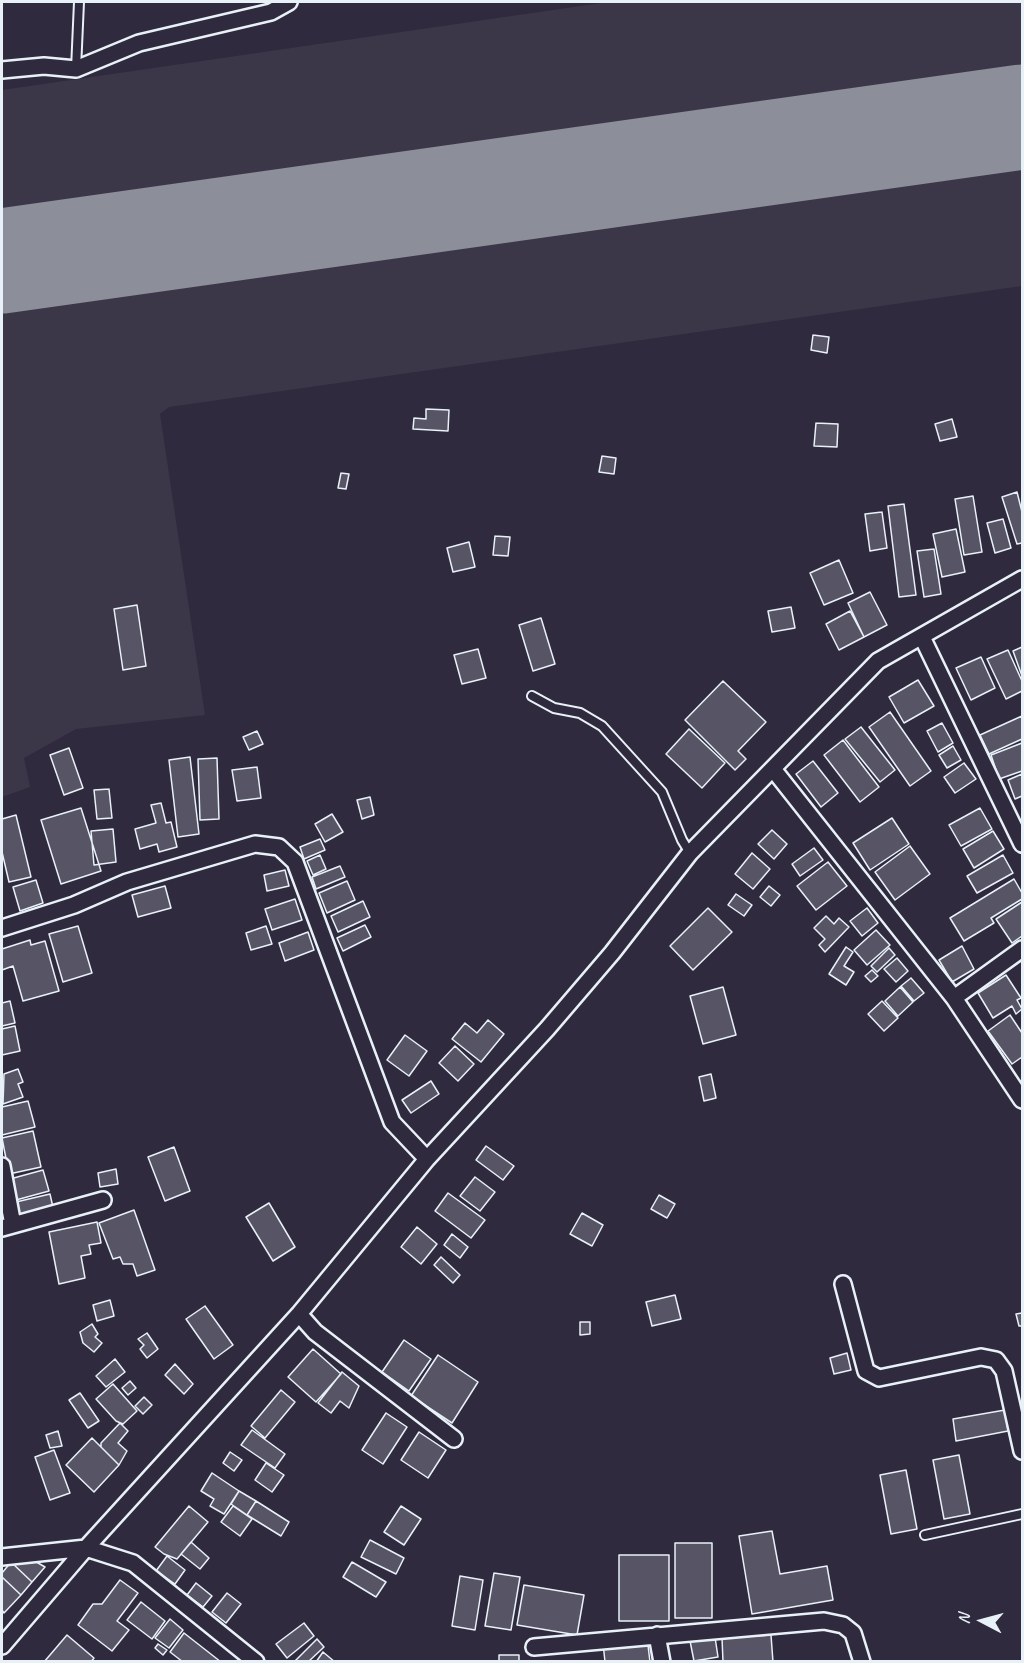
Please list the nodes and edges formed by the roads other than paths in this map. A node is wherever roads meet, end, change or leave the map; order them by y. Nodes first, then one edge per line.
1 (79, 2) edge
2 (289, 2) edge
3 (269, 7) edge
4 (76, 69) junction
5 (2, 70) edge
6 (1023, 579) edge
7 (922, 637) junction
8 (532, 696) dead end
9 (773, 770) junction
10 (1023, 844) edge
11 (690, 853) junction
12 (2, 928) edge
13 (1023, 949) edge
14 (954, 998) junction
15 (1023, 1100) edge
16 (427, 1159) junction
17 (2, 1166) edge
18 (103, 1200) dead end
19 (7, 1227) edge
20 (843, 1284) dead end
21 (299, 1314) junction
22 (454, 1439) dead end
23 (1023, 1450) edge
24 (1023, 1514) edge
25 (925, 1535) dead end
26 (86, 1548) junction
27 (2, 1557) edge
28 (657, 1635) junction
29 (2, 1646) edge
30 (534, 1647) dead end
31 (256, 1662) edge
32 (662, 1662) edge
33 (861, 1662) edge

1 - 4 lane
2 - 3 street
3 - 4 street
4 - 5 street
6 - 7 street
7 - 9 street
7 - 10 street
8 - 11 lane
9 - 11 street
9 - 14 street
11 - 16 street
12 - 16 street
13 - 14 street
14 - 15 street
16 - 21 street
17 - 19 street
18 - 19 street
20 - 23 street
21 - 22 street
21 - 26 street
24 - 25 lane
26 - 27 street
26 - 29 street
26 - 31 street
28 - 30 street
28 - 32 street
28 - 33 street

